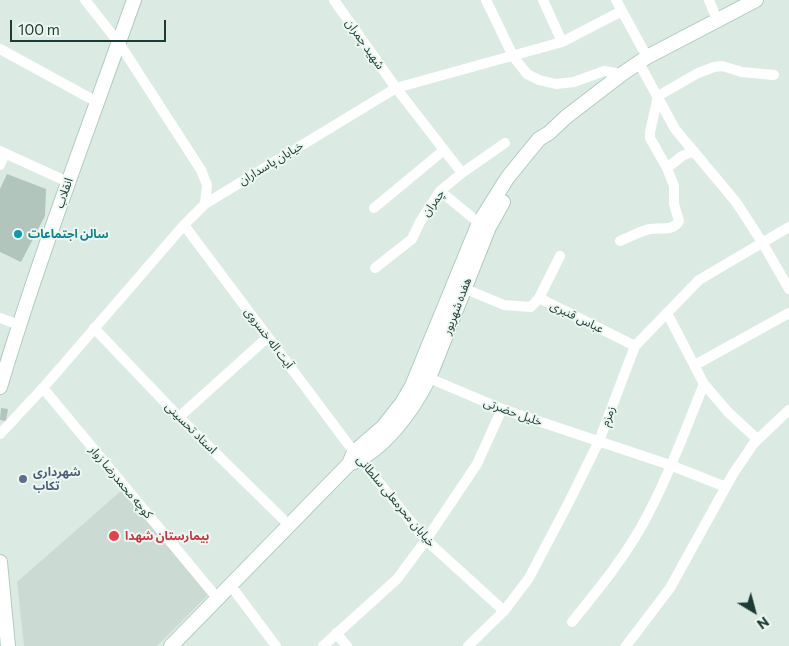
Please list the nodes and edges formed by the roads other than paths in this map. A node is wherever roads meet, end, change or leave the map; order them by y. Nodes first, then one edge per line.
1 (85, 0) edge
2 (134, 0) edge
3 (334, 0) edge
4 (486, 0) edge
5 (542, 0) edge
6 (616, 0) edge
7 (709, 0) edge
8 (756, 0) edge
9 (622, 11) junction
10 (717, 20) junction
11 (562, 42) junction
12 (119, 43) junction
13 (0, 49) edge
14 (513, 56) junction
15 (643, 60) junction
16 (622, 74) junction
17 (774, 75) dead end
18 (396, 88) junction
19 (658, 96) junction
20 (98, 102) junction
21 (549, 133) junction
22 (505, 143) dead end
23 (444, 150) junction
24 (694, 151) junction
25 (3, 152) edge
26 (0, 165) edge
27 (667, 168) junction
28 (462, 173) junction
29 (68, 182) junction
30 (440, 190) junction
31 (205, 204) junction
32 (374, 208) dead end
33 (479, 223) junction
34 (184, 225) junction
35 (789, 227) edge
36 (620, 241) dead end
37 (762, 242) junction
38 (560, 256) dead end
39 (375, 268) dead end
40 (463, 288) junction
41 (789, 289) edge
42 (539, 298) junction
43 (667, 313) junction
44 (789, 313) edge
45 (0, 318) edge
46 (19, 325) junction
47 (94, 328) junction
48 (268, 336) junction
49 (635, 346) junction
50 (695, 365) junction
51 (429, 378) junction
52 (704, 384) junction
53 (0, 388) edge
54 (43, 388) junction
55 (502, 409) junction
56 (789, 410) edge
57 (179, 417) junction
58 (0, 434) edge
59 (599, 440) junction
60 (757, 440) junction
61 (354, 459) junction
62 (670, 465) junction
63 (726, 487) junction
64 (290, 526) junction
65 (426, 540) junction
66 (0, 562) edge
67 (231, 586) junction
68 (218, 599) junction
69 (504, 611) junction
70 (572, 622) dead end
71 (336, 633) junction
72 (8, 646) edge
73 (171, 646) edge
74 (276, 646) edge
75 (323, 646) edge
76 (347, 646) edge
77 (468, 646) edge
78 (626, 646) edge

1 - 12 street
2 - 12 main road, انقلاب
3 - 18 street, شهید چمران
4 - 14 street
5 - 11 street
6 - 9 street
7 - 10 street
8 - 10 main road, هفده شهریور
9 - 11 street, خیابان پاسداران
9 - 15 street
10 - 15 main road, هفده شهریور
11 - 14 street, خیابان پاسداران
12 - 20 main road, انقلاب
12 - 31 street
13 - 20 street
14 - 16 street
14 - 18 street, خیابان پاسداران
15 - 16 main road, هفده شهریور
15 - 19 street
16 - 21 main road, هفده شهریور
17 - 19 street
18 - 23 street
18 - 31 street, خیابان پاسداران
19 - 24 street
19 - 27 street
20 - 29 main road, انقلاب
21 - 33 main road, هفده شهریور
21 - 40 main road, هفده شهریور
22 - 28 street, چمران
23 - 28 street
23 - 32 street
24 - 27 street
24 - 37 street
25 - 26 street
25 - 29 street
27 - 36 street
28 - 30 street, چمران
29 - 46 main road, انقلاب
30 - 33 street
30 - 39 street, چمران
31 - 34 street, خیابان پاسداران
33 - 61 main road, هفده شهریور
34 - 47 street, خیابان پاسداران
34 - 48 street, آیت اله خسروی
35 - 37 street, زمزم
37 - 41 street
37 - 43 street, زمزم
38 - 42 street
40 - 42 street, عباس قنبری
40 - 51 main road, هفده شهریور
42 - 49 street, عباس قنبری
43 - 49 street, زمزم
43 - 50 street
44 - 50 street
45 - 46 street
46 - 53 main road, انقلاب
47 - 54 street, خیابان پاسداران
47 - 57 street, استاد تحسینی
48 - 57 street
48 - 61 street, آیت اله خسروی
49 - 59 street, زمزم
50 - 52 street
51 - 55 street, خلیل حضرتی
51 - 61 main road, هفده شهریور
52 - 60 street
52 - 62 street
54 - 58 street, خیابان پاسداران
54 - 68 street, کوچه محمدرضا زوار
55 - 59 street, خلیل حضرتی
55 - 65 street
56 - 60 street
57 - 64 street, استاد تحسینی
59 - 62 street, خلیل حضرتی
59 - 69 street, زمزم
60 - 63 street
61 - 64 main road, هفده شهریور
61 - 65 street, خیابان محرمعلی سلطانی
62 - 63 street, خلیل حضرتی
62 - 70 street
63 - 78 street
64 - 67 main road, هفده شهریور
65 - 69 street, خیابان محرمعلی سلطانی
65 - 71 street
66 - 72 main road
67 - 68 main road, هفده شهریور
67 - 74 street
68 - 73 main road, هفده شهریور
69 - 77 street, زمزم
71 - 75 street
71 - 76 street

